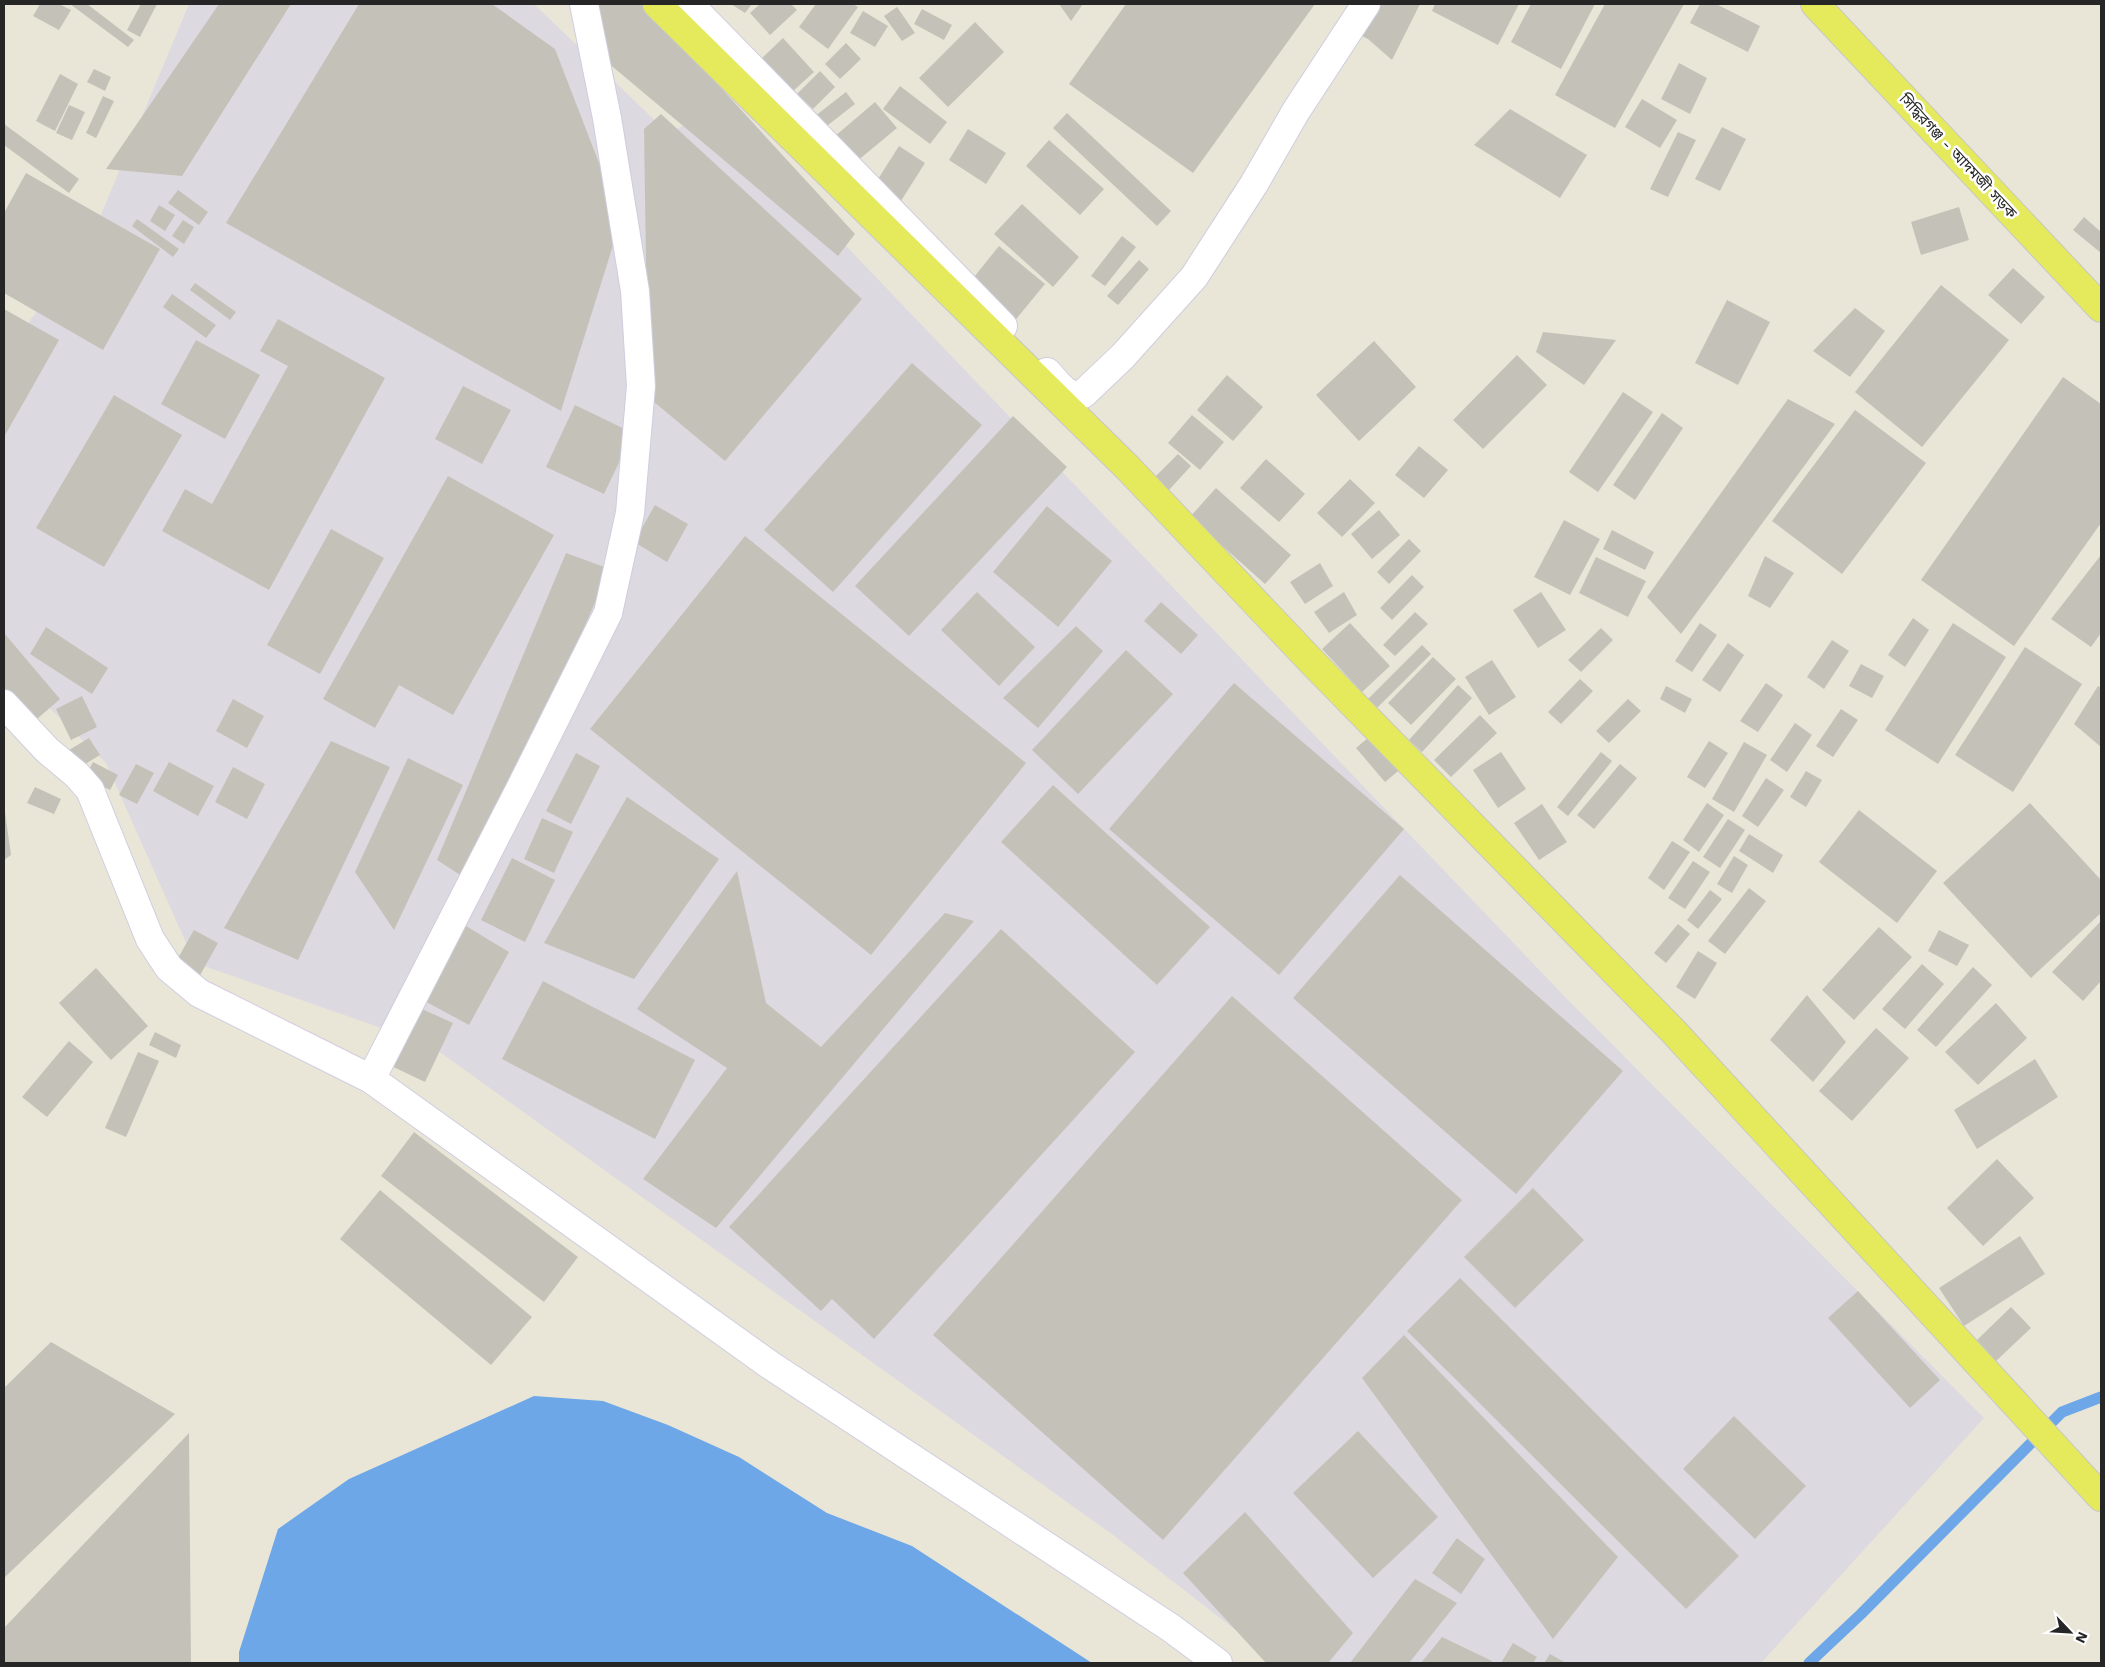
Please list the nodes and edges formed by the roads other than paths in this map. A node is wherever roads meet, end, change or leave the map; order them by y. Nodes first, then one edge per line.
1 (584, 4) edge
2 (657, 4) edge
3 (689, 4) edge
4 (1366, 4) edge
5 (1815, 4) edge
6 (2101, 308) edge
7 (4, 704) edge
8 (371, 1079) junction
9 (2096, 1492) edge
10 (1218, 1663) edge

1 - 8 street
2 - 9 main road
3 - 4 street
5 - 6 main road, সিদ্ধিরগঞ্জ - আদমজী সড়ক
7 - 8 street
8 - 10 street

